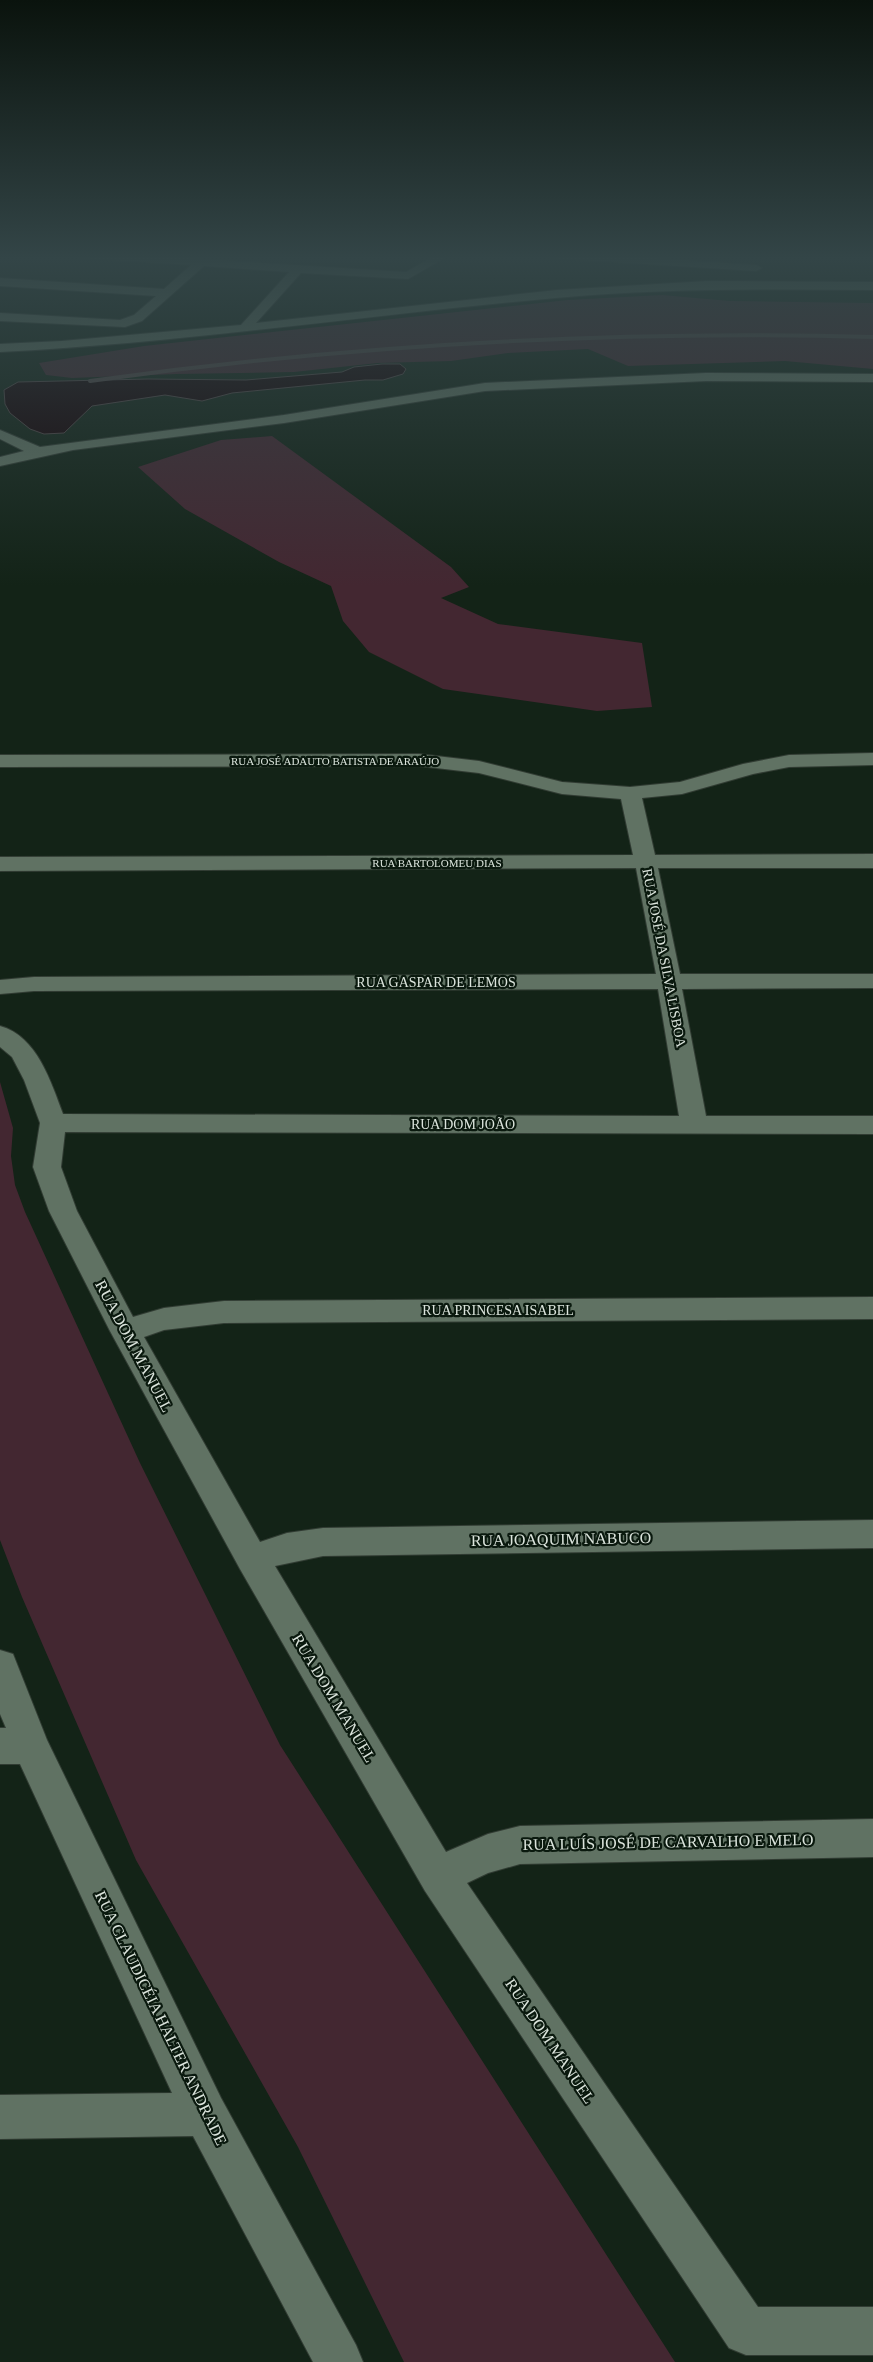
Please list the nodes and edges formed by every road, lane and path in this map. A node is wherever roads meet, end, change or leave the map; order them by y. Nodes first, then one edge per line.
1 (873, 378) edge
2 (0, 434) edge
3 (38, 452) junction
4 (0, 462) edge
5 (873, 759) edge
6 (0, 761) edge
7 (630, 793) junction
8 (873, 861) edge
9 (647, 862) junction
10 (0, 864) edge
11 (670, 981) junction
12 (873, 981) edge
13 (0, 988) edge
14 (0, 1034) edge
15 (53, 1123) junction
16 (694, 1124) junction
17 (873, 1125) edge
18 (873, 1308) edge
19 (125, 1332) junction
20 (873, 1534) edge
21 (252, 1559) junction
22 (0, 1666) edge
23 (16, 1746) edge
24 (873, 1838) edge
25 (439, 1877) junction
26 (205, 2114) junction
27 (0, 2117) edge
28 (873, 2331) edge
29 (339, 2362) edge

1 - 3 street
2 - 3 street
3 - 4 street
5 - 7 street, RUA JOSÉ ADAUTO BATISTA DE ARAÚJO
6 - 7 street, RUA JOSÉ ADAUTO BATISTA DE ARAÚJO
7 - 9 street, RUA JOSÉ DA SILVA LISBOA
8 - 9 street, RUA BARTOLOMEU DIAS
9 - 10 street, RUA BARTOLOMEU DIAS
9 - 11 street, RUA JOSÉ DA SILVA LISBOA
11 - 12 street, RUA GASPAR DE LEMOS
11 - 13 street, RUA GASPAR DE LEMOS
11 - 16 street, RUA JOSÉ DA SILVA LISBOA
14 - 15 street, RUA DOM MANUEL
15 - 16 street, RUA DOM JOÃO
15 - 19 street, RUA DOM MANUEL
16 - 17 street, RUA DOM JOÃO
18 - 19 street, RUA PRINCESA ISABEL
19 - 21 street, RUA DOM MANUEL
20 - 21 street, RUA JOAQUIM NABUCO
21 - 25 street, RUA DOM MANUEL
22 - 23 street, RUA CLAUDICÉIA HALTER ANDRADE
23 - 26 street, RUA CLAUDICÉIA HALTER ANDRADE
24 - 25 street, RUA LUÍS JOSÉ DE CARVALHO E MELO
25 - 28 street, RUA DOM MANUEL
26 - 27 street
26 - 29 street, RUA CLAUDICÉIA HALTER ANDRADE

